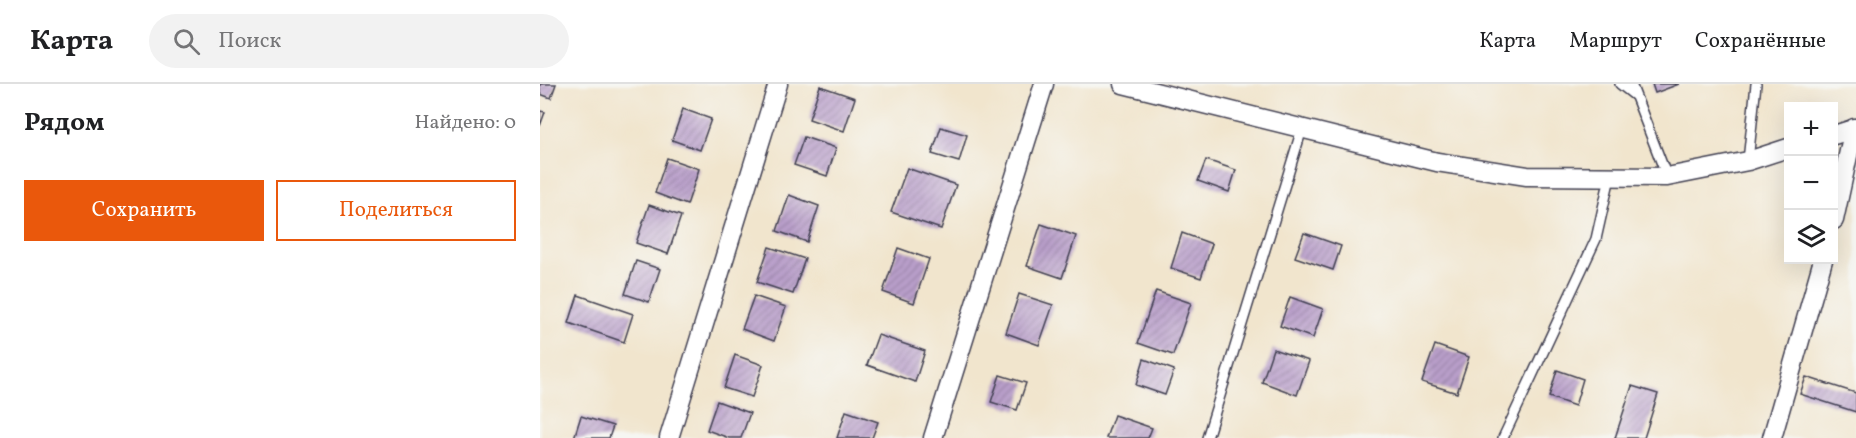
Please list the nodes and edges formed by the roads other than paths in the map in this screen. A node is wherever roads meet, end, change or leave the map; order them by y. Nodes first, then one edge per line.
1 (778, 84) edge
2 (1044, 84) edge
3 (1123, 84) edge
4 (1620, 84) edge
5 (1631, 84) edge
6 (1756, 84) edge
7 (1636, 97) junction
8 (1855, 128) edge
9 (1302, 129) junction
10 (1838, 133) edge
11 (1784, 149) edge
12 (1748, 161) junction
13 (1610, 177) junction
14 (1667, 177) junction
15 (1835, 210) edge
16 (1822, 264) edge
17 (669, 438) edge
18 (933, 438) edge
19 (1207, 438) edge
20 (1503, 438) edge
21 (1772, 438) edge

1 - 17 street
2 - 18 street
3 - 9 street
4 - 7 lane
5 - 7 lane
6 - 12 lane
7 - 14 lane
8 - 10 street
8 - 15 street
9 - 13 street
9 - 19 lane
11 - 12 street
12 - 14 street
13 - 14 street
13 - 20 lane
16 - 21 street

